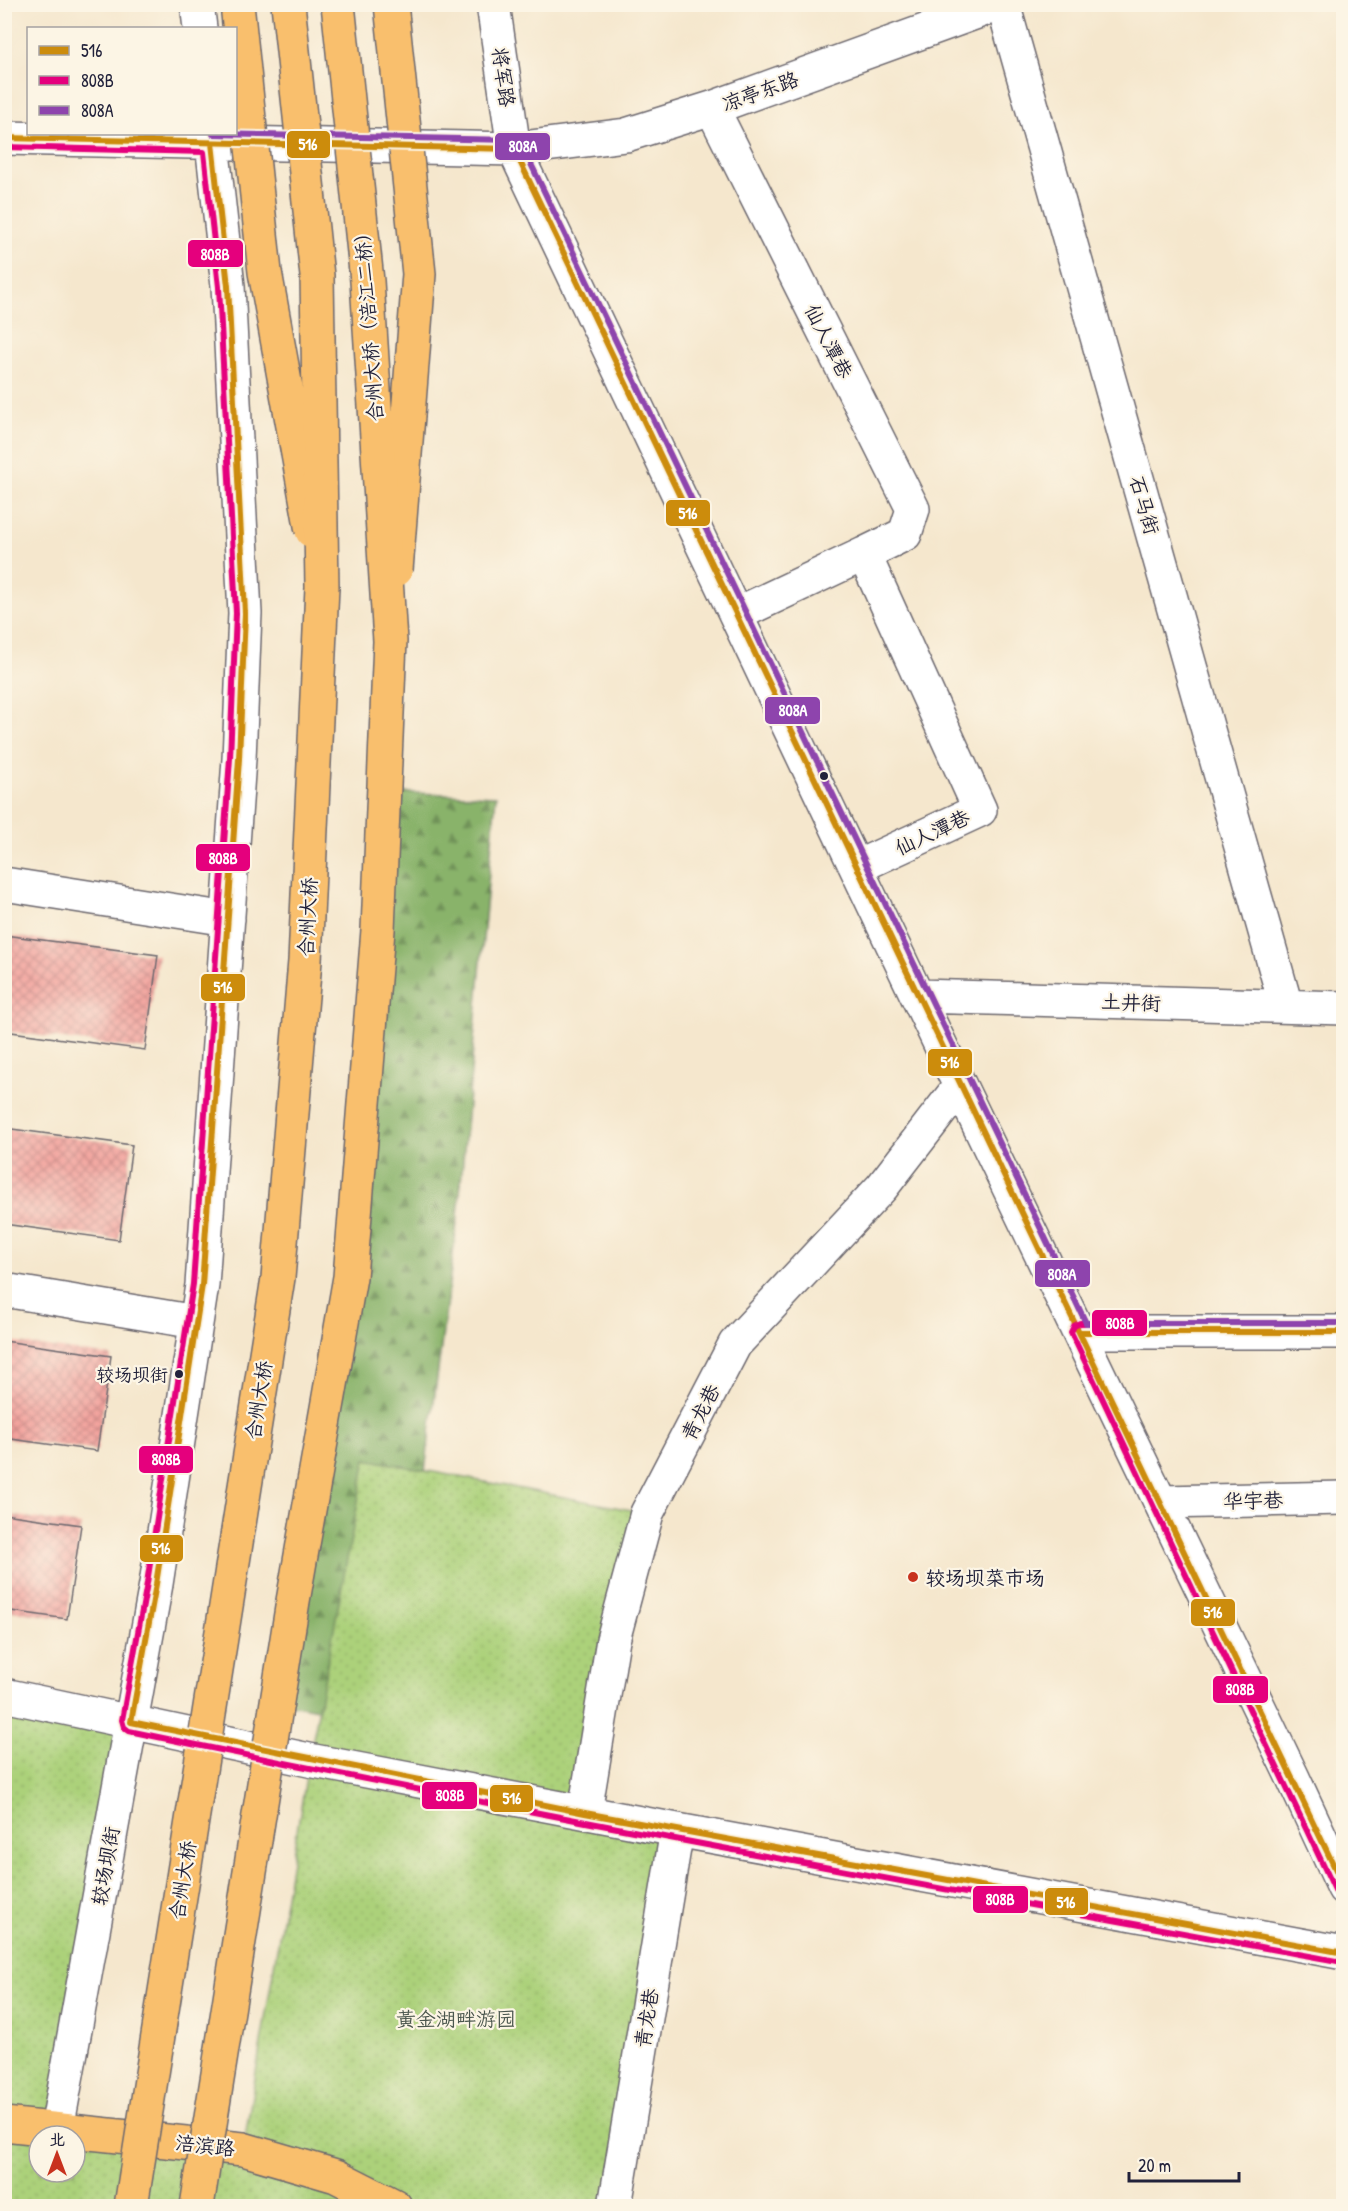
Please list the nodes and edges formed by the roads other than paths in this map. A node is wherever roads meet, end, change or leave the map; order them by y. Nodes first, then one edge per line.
1 (197, 4) edge
2 (237, 4) edge
3 (288, 4) edge
4 (338, 4) edge
5 (391, 4) edge
6 (493, 4) edge
7 (1001, 4) edge
8 (200, 27) edge
9 (712, 108) junction
10 (4, 138) edge
11 (212, 138) edge
12 (514, 149) junction
13 (864, 554) junction
14 (322, 587) junction
15 (737, 614) junction
16 (390, 641) junction
17 (857, 867) junction
18 (4, 884) edge
19 (228, 919) junction
20 (919, 996) junction
21 (1286, 1006) junction
22 (1344, 1008) edge
23 (960, 1086) junction
24 (4, 1290) edge
25 (196, 1322) junction
26 (1080, 1332) junction
27 (1344, 1332) edge
28 (1344, 1498) edge
29 (1162, 1502) junction
30 (4, 1695) edge
31 (131, 1722) junction
32 (585, 1812) junction
33 (677, 1830) junction
34 (1344, 1888) edge
35 (1344, 1953) edge
36 (4, 2124) edge
37 (58, 2124) edge
38 (27, 2126) edge
39 (87, 2132) edge
40 (130, 2206) edge
41 (197, 2206) edge
42 (395, 2206) edge
43 (615, 2206) edge

1 - 8 street
2 - 14 main road, bridge
3 - 14 main road, bridge
4 - 16 main road, 合州大桥（涪江二桥）, bridge
5 - 16 main road, bridge
6 - 12 street, 将军路
7 - 9 street, 凉亭东路
7 - 21 street, 石马街
9 - 12 street, 凉亭东路
9 - 13 street, 仙人潭巷
10 - 11 street, 凉亭东路
11 - 12 street, 凉亭东路
11 - 19 street, 较场坝街
12 - 15 street, 将军路
13 - 15 street, 仙人潭巷
13 - 17 street, 仙人潭巷
14 - 40 main road, 合州大桥, bridge
15 - 17 street, 将军路
16 - 41 main road, bridge
17 - 20 street, 将军路
18 - 19 street
19 - 25 street, 较场坝街
20 - 21 street, 土井街
20 - 23 street, 将军路
21 - 22 street, 土井街
23 - 26 street, 将军路
23 - 32 street, 青龙巷
24 - 25 street
25 - 31 street, 较场坝街
26 - 27 street
26 - 29 street, 将军路
28 - 29 street, 华宇巷
29 - 34 street, 将军路
30 - 31 street
31 - 32 street
31 - 37 street, 较场坝街
32 - 33 street
33 - 35 street
33 - 43 street, 青龙巷
36 - 38 main road, 涪滨路
39 - 42 main road, 涪滨路

